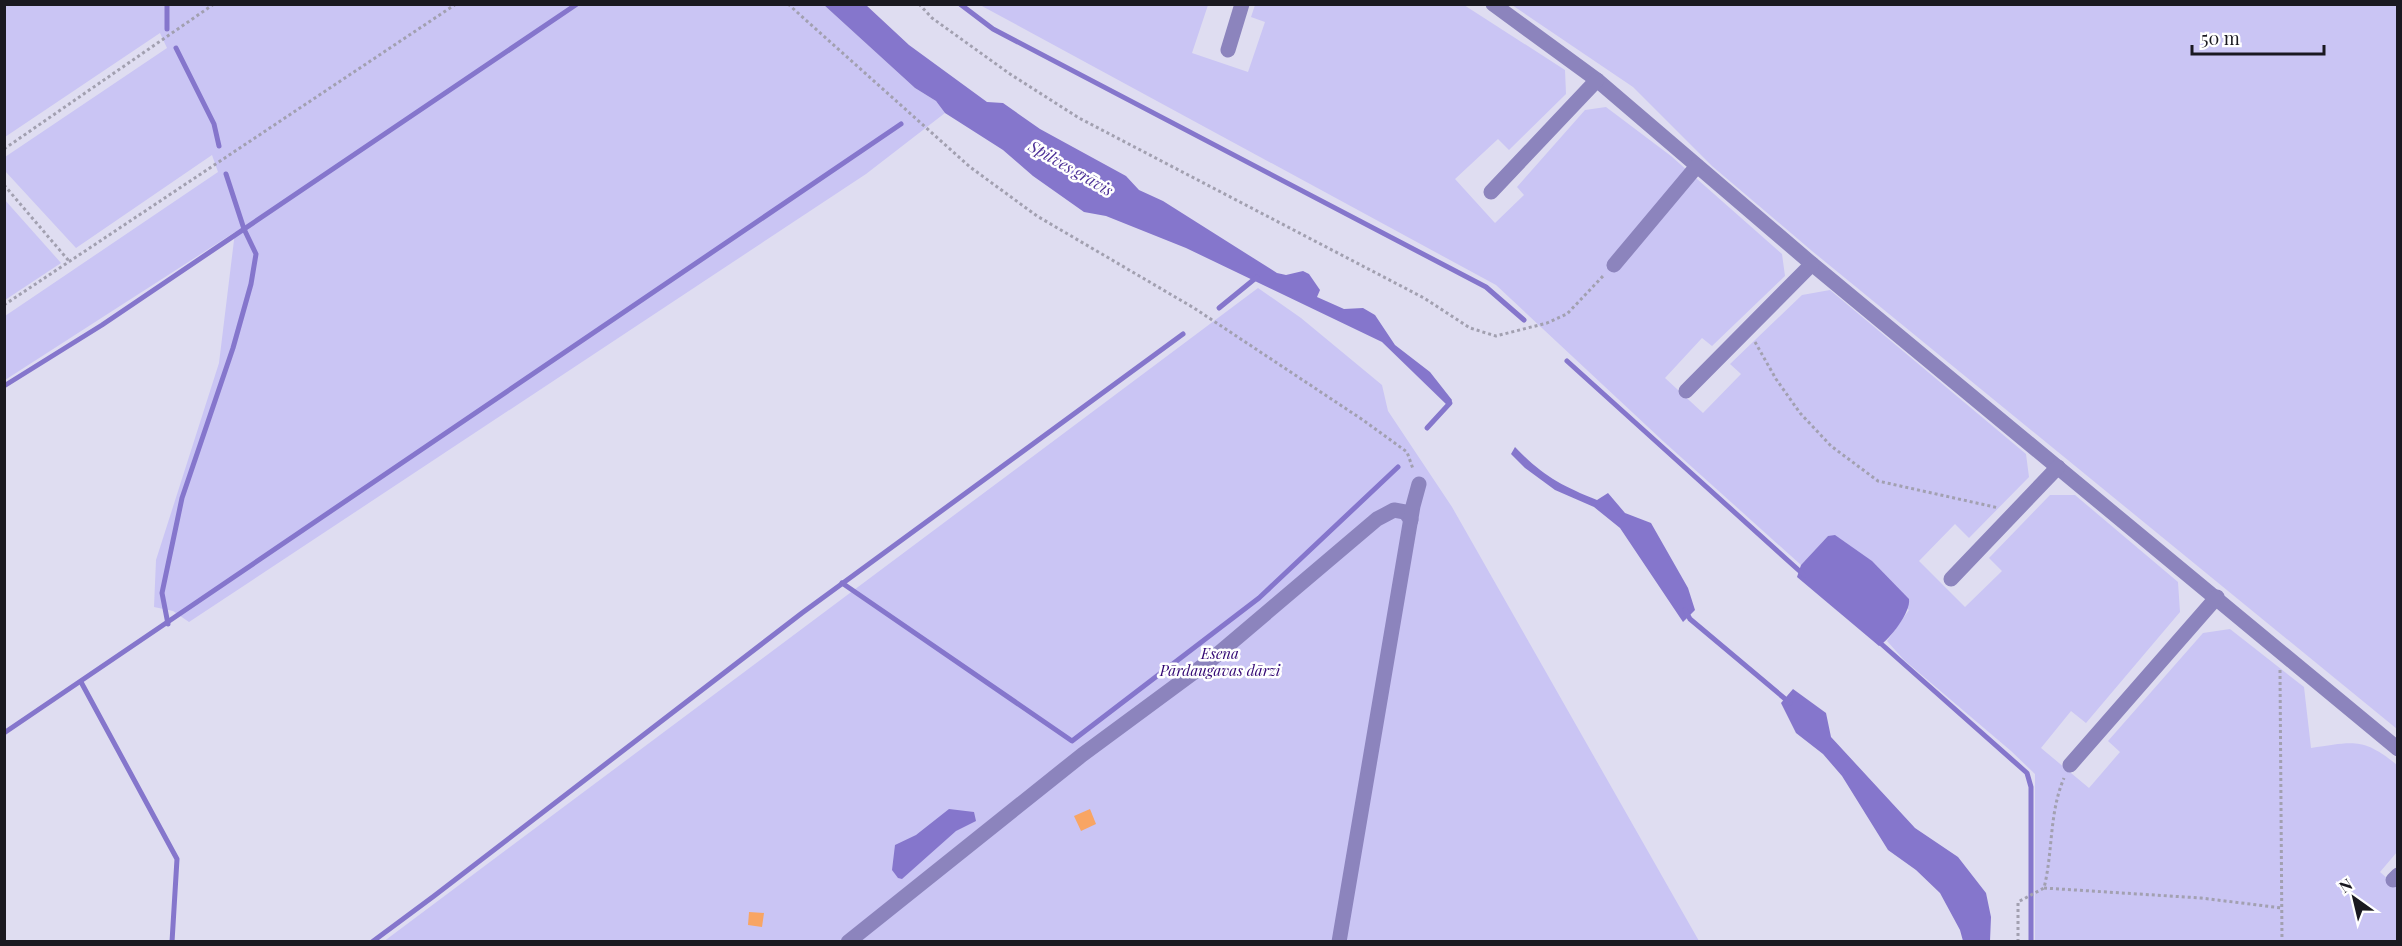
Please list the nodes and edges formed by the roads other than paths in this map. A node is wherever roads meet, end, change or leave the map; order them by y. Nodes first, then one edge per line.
1 (1242, 4) edge
2 (1493, 4) edge
3 (1228, 50) dead end
4 (1596, 80) junction
5 (1697, 166) junction
6 (1491, 192) dead end
7 (1812, 264) junction
8 (1614, 265) road end
9 (1686, 391) dead end
10 (2058, 467) junction
11 (1419, 484) road end
12 (1411, 520) junction
13 (1951, 579) dead end
14 (2217, 597) junction
15 (2397, 749) edge
16 (2070, 765) road end
17 (848, 942) edge
18 (1339, 942) edge

1 - 3 street
2 - 4 street
4 - 5 street
4 - 6 street
5 - 7 street
5 - 8 street
7 - 9 street
7 - 10 street
10 - 13 street
10 - 14 street
11 - 12 street
12 - 17 street
12 - 18 street
14 - 15 street
14 - 16 street

